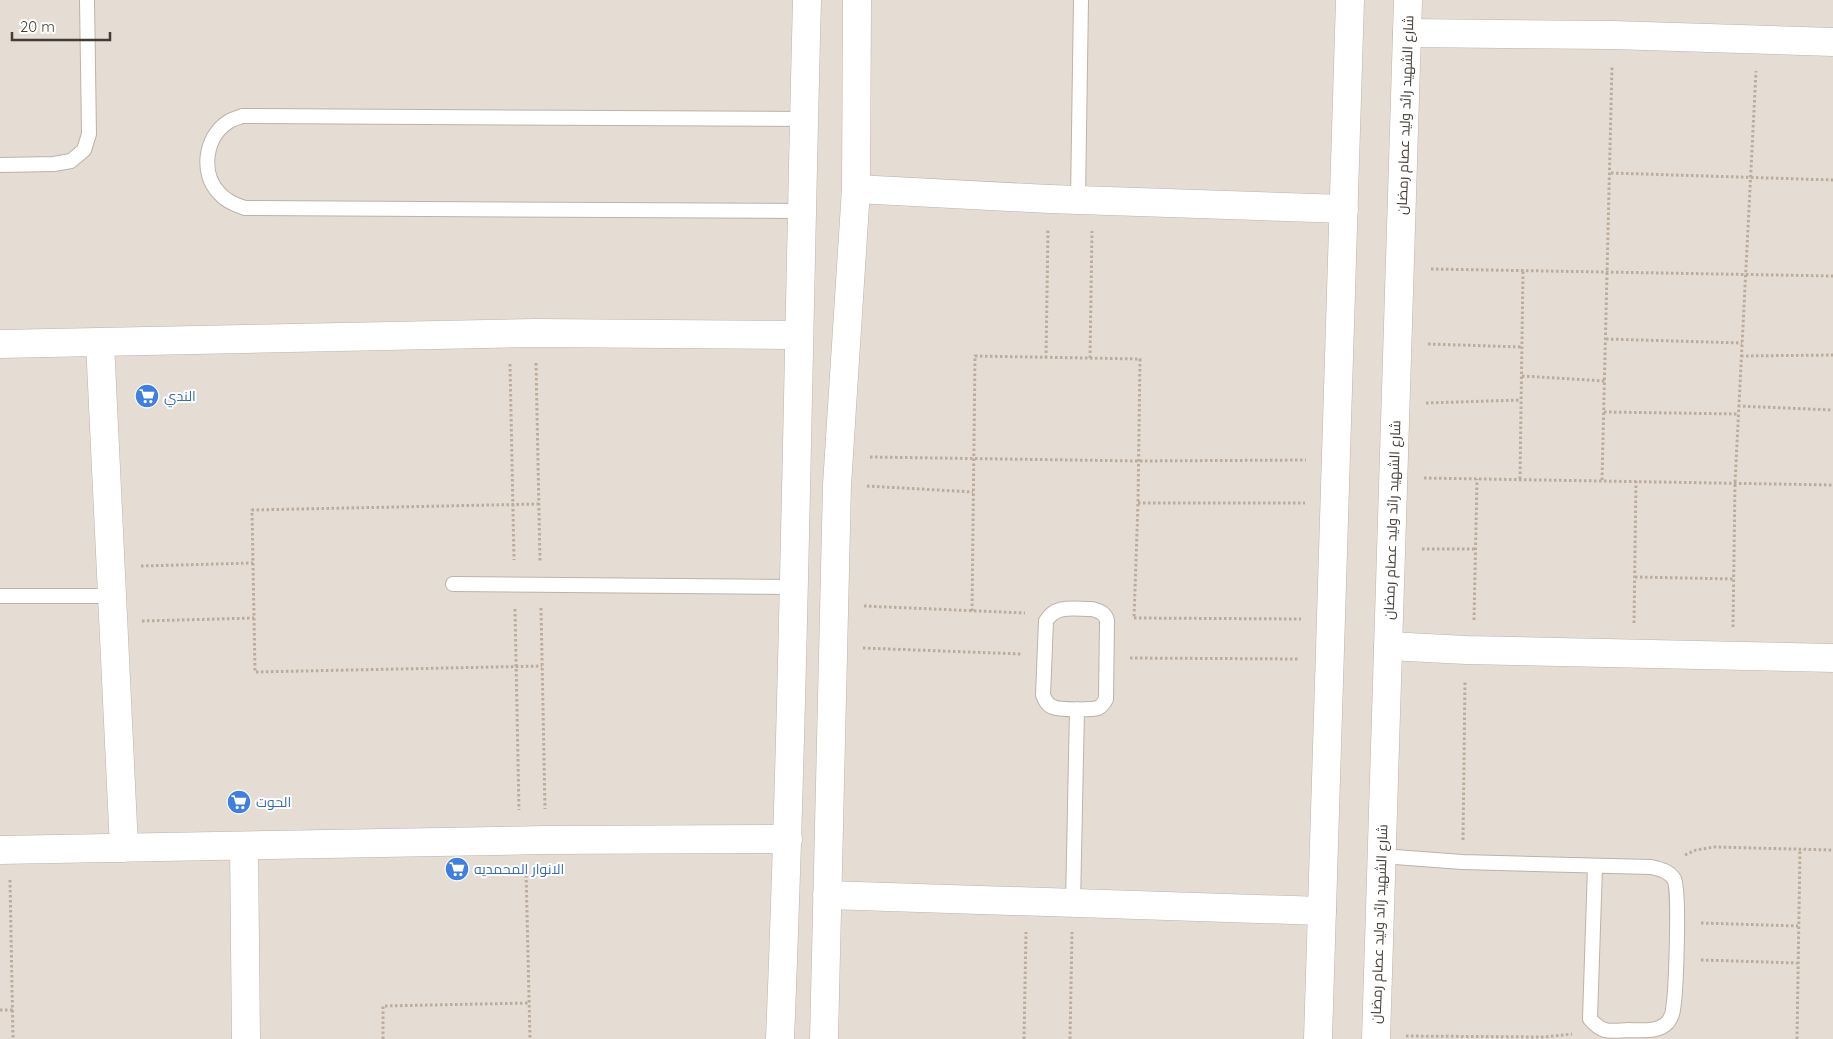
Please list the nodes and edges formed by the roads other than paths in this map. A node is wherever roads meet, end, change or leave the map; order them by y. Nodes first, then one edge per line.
1 (87, 0) edge
2 (806, 0) edge
3 (856, 0) edge
4 (1081, 0) edge
5 (1350, 0) edge
6 (1408, 0) edge
7 (1407, 33) junction
8 (1833, 42) edge
9 (804, 119) junction
10 (0, 165) edge
11 (856, 189) junction
12 (1086, 200) junction
13 (1344, 209) junction
14 (802, 211) junction
15 (798, 334) junction
16 (100, 342) junction
17 (0, 344) edge
18 (453, 584) dead end
19 (794, 587) junction
20 (0, 596) edge
21 (113, 608) junction
22 (1388, 646) junction
23 (1833, 658) edge
24 (1077, 709) junction
25 (788, 839) junction
26 (244, 846) junction
27 (124, 848) junction
28 (5, 850) edge
29 (1382, 856) junction
30 (1595, 866) junction
31 (827, 895) junction
32 (1073, 904) junction
33 (1322, 911) junction
34 (1376, 1038) edge
35 (246, 1039) edge
36 (780, 1039) edge
37 (824, 1039) edge
38 (1318, 1039) edge

1 - 10 lane
2 - 9 street
3 - 11 street
4 - 12 lane
5 - 13 street
6 - 7 street, شارع الشهيد رائد وليد عصام رمضان
7 - 8 street
7 - 22 street, شارع الشهيد رائد وليد عصام رمضان
9 - 14 street
9 - 14 lane
11 - 12 street
11 - 31 street
12 - 13 street
13 - 33 street
14 - 15 street
15 - 16 street
15 - 19 street
16 - 17 street
16 - 21 street
18 - 19 lane
19 - 25 street
20 - 21 lane
21 - 27 street
22 - 23 street
22 - 29 street, شارع الشهيد رائد وليد عصام رمضان
24 - 24 lane
24 - 32 lane
25 - 26 street
25 - 36 street
26 - 27 street
26 - 35 street
27 - 28 street
29 - 30 lane
29 - 34 street, شارع الشهيد رائد وليد عصام رمضان
30 - 30 lane
31 - 32 street
31 - 37 street
32 - 33 street
33 - 38 street

